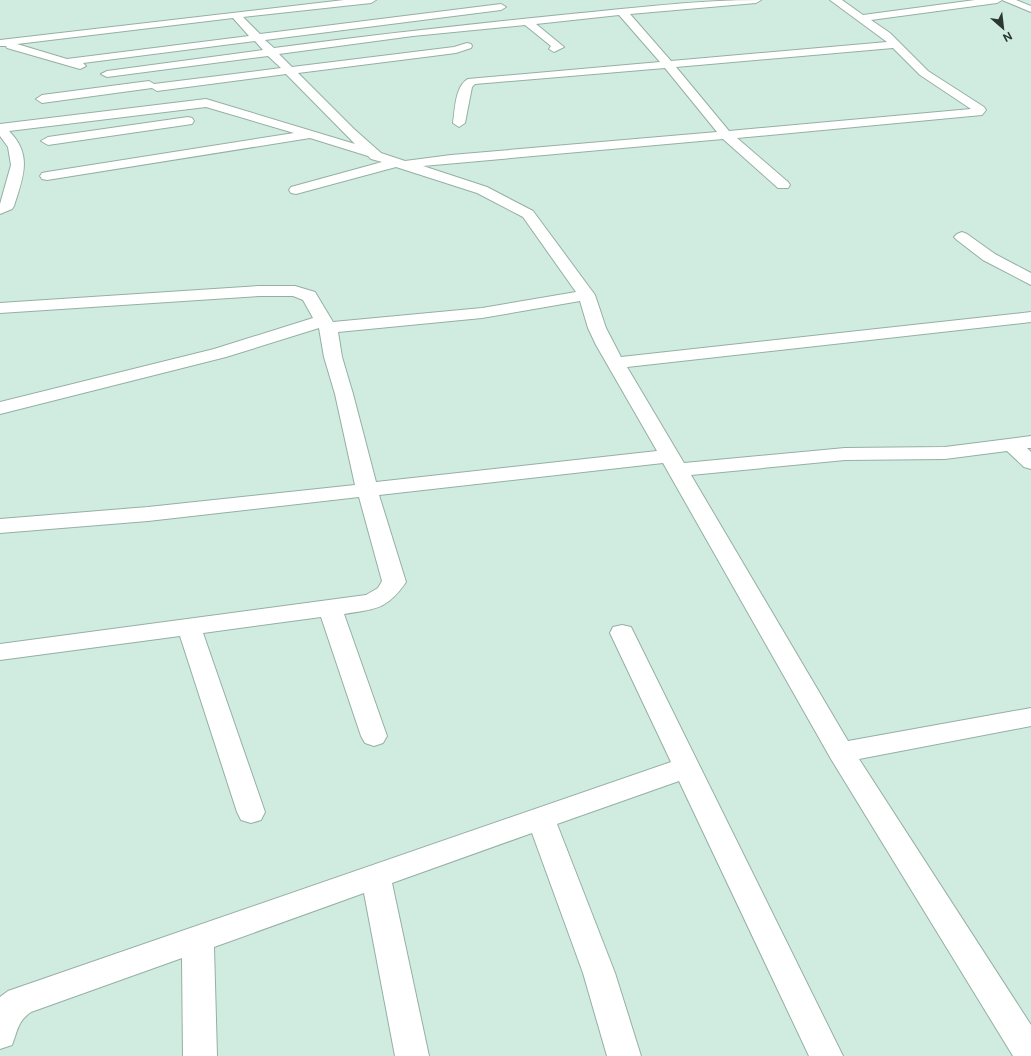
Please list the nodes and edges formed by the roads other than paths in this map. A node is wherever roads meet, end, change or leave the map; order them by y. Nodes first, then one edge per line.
1 (371, 0) edge
2 (653, 0) edge
3 (756, 0) edge
4 (835, 0) edge
5 (996, 0) edge
6 (1007, 0) edge
7 (718, 2) edge
8 (226, 7) dead end
9 (501, 7) dead end
10 (668, 8) junction
11 (1031, 9) edge
12 (622, 12) junction
13 (235, 15) junction
14 (863, 18) junction
15 (529, 23) junction
16 (252, 32) junction
17 (895, 45) junction
18 (467, 46) dead end
19 (554, 49) dead end
20 (271, 52) junction
21 (791, 54) junction
22 (44, 55) junction
23 (454, 58) dead end
24 (66, 62) junction
25 (668, 64) junction
26 (805, 66) dead end
27 (288, 70) junction
28 (107, 74) junction
29 (298, 79) junction
30 (153, 86) junction
31 (42, 99) dead end
32 (206, 103) junction
33 (239, 114) junction
34 (215, 117) dead end
35 (199, 119) dead end
36 (459, 123) dead end
37 (1, 128) edge
38 (312, 134) junction
39 (726, 135) junction
40 (48, 141) dead end
41 (376, 156) junction
42 (399, 164) junction
43 (47, 176) dead end
44 (783, 185) dead end
45 (296, 190) dead end
46 (0, 210) edge
47 (962, 237) dead end
48 (1031, 280) edge
49 (579, 282) junction
50 (0, 308) edge
51 (1031, 316) edge
52 (326, 325) junction
53 (615, 363) junction
54 (0, 408) edge
55 (1022, 444) edge
56 (674, 463) junction
57 (1031, 463) edge
58 (367, 490) junction
59 (0, 526) edge
60 (330, 608) junction
61 (189, 627) junction
62 (622, 633) dead end
63 (0, 652) edge
64 (1031, 717) edge
65 (374, 736) dead end
66 (841, 752) junction
67 (688, 767) junction
68 (251, 812) dead end
69 (541, 819) junction
70 (376, 877) junction
71 (198, 940) junction
72 (0, 1034) edge
73 (1031, 1055) edge
74 (200, 1056) edge
75 (412, 1056) edge
76 (624, 1056) edge
77 (826, 1056) edge

1 - 13 street
2 - 10 street
3 - 7 street
4 - 14 street
5 - 14 street
6 - 11 street
7 - 10 street
8 - 13 street
9 - 16 street
10 - 12 street
12 - 15 street
12 - 25 street
13 - 16 street
13 - 22 street
14 - 17 street
15 - 19 street
15 - 20 street
16 - 20 street
16 - 22 street
16 - 24 street
17 - 21 street
17 - 39 street
18 - 27 street
20 - 27 street
20 - 28 street
21 - 25 street
21 - 26 street
22 - 24 street
23 - 29 street
24 - 28 street
25 - 36 street
25 - 39 street
27 - 29 street
27 - 30 street
28 - 30 street
29 - 41 street
30 - 31 street
30 - 32 street
32 - 33 street
32 - 37 street
33 - 34 street
33 - 38 street
35 - 40 street
37 - 46 street
38 - 41 street
38 - 43 street
39 - 42 street
39 - 44 street
41 - 42 street
42 - 45 street
42 - 49 street
47 - 48 street
49 - 52 street
49 - 53 street
50 - 52 street
51 - 53 street
52 - 54 street
52 - 58 street
53 - 56 street
55 - 56 street
55 - 57 street
56 - 58 street
56 - 66 street
58 - 59 street
58 - 60 street
60 - 61 street
60 - 65 street
61 - 63 street
61 - 68 street
62 - 67 street
64 - 66 street
66 - 73 street
67 - 69 street
67 - 77 street
69 - 70 street
69 - 76 street
70 - 71 street
70 - 75 street
71 - 72 street
71 - 74 street

